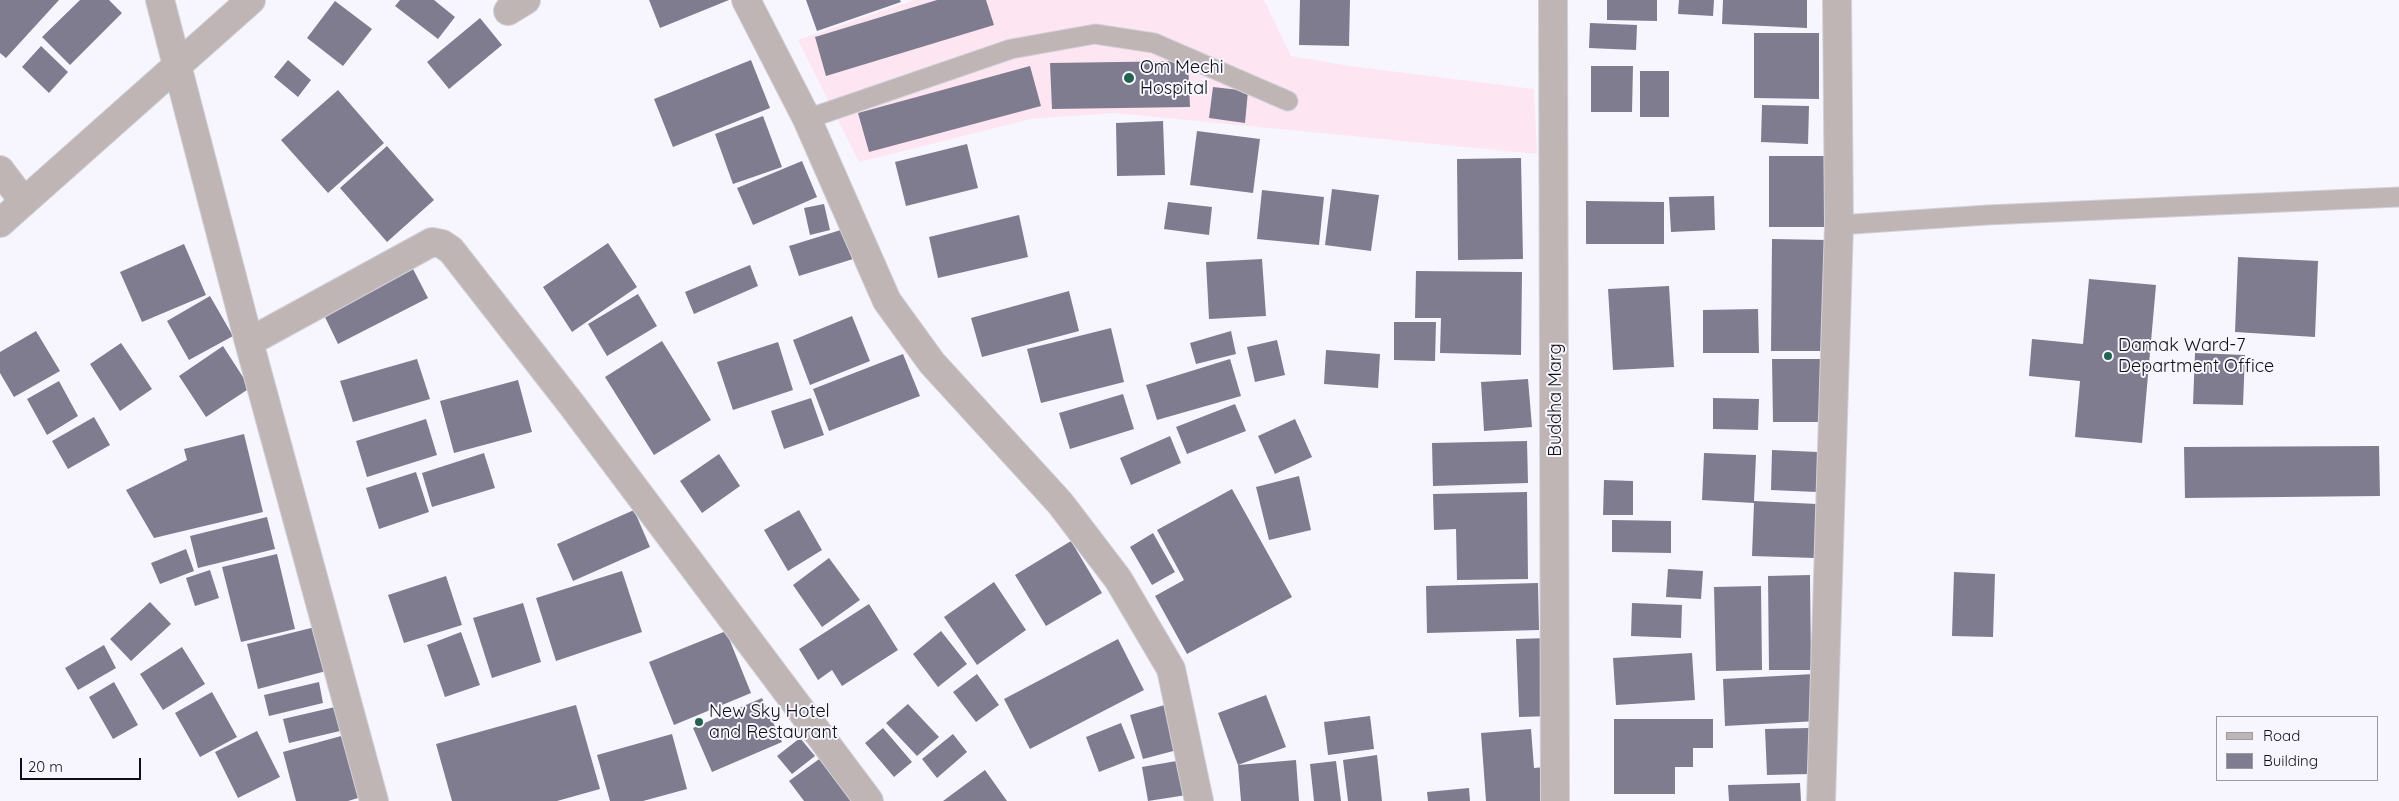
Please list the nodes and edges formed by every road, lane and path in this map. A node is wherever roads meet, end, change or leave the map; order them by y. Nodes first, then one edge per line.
1 (160, 0) edge
2 (251, 0) edge
3 (746, 0) edge
4 (1553, 0) edge
5 (1837, 0) edge
6 (178, 65) junction
7 (1288, 101) dead end
8 (807, 119) junction
9 (0, 170) edge
10 (2399, 197) edge
11 (24, 202) junction
12 (0, 223) edge
13 (1839, 225) junction
14 (249, 342) junction
15 (374, 801) edge
16 (868, 801) edge
17 (1199, 801) edge
18 (1555, 801) edge
19 (1821, 801) edge

1 - 6 street
2 - 6 street
3 - 8 street
4 - 18 street, Buddha Marg
5 - 13 street
6 - 11 street
6 - 14 street
7 - 8 lane
8 - 17 street
9 - 11 street
10 - 13 lane
11 - 12 street
13 - 19 street
14 - 15 street
14 - 16 street

